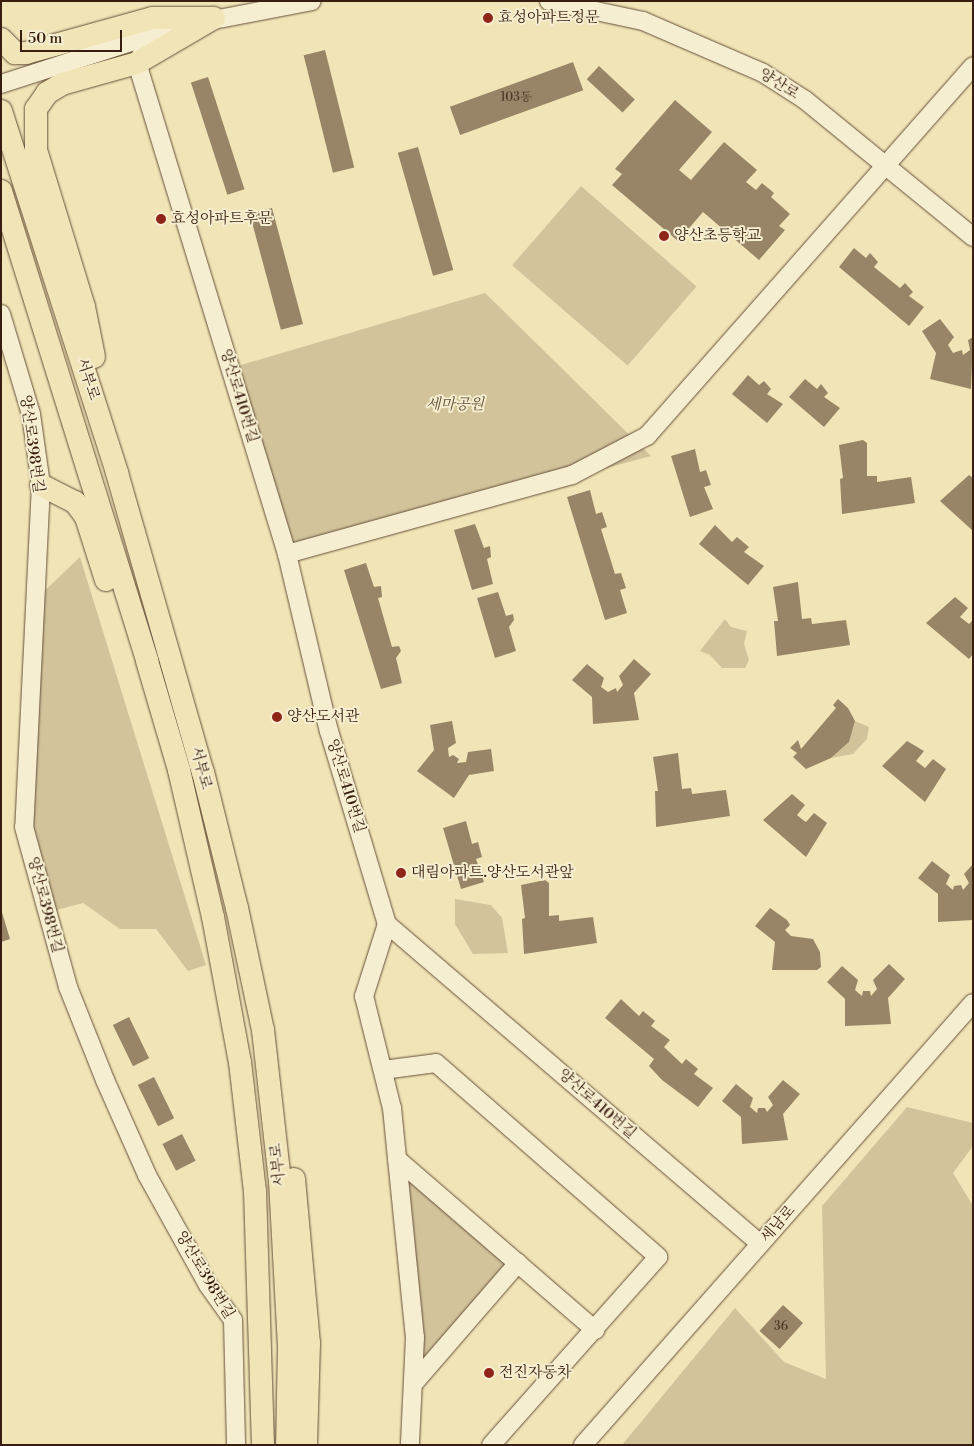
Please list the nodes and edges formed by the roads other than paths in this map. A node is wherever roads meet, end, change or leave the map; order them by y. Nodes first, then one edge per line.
1 (312, 1) edge
2 (548, 1) edge
3 (214, 18) junction
4 (152, 35) junction
5 (1, 40) edge
6 (137, 63) junction
7 (973, 66) edge
8 (1, 84) edge
9 (1, 112) edge
10 (886, 165) junction
11 (1, 191) edge
12 (973, 237) edge
13 (3, 323) edge
14 (118, 473) junction
15 (41, 485) junction
16 (287, 554) junction
17 (147, 661) junction
18 (387, 924) junction
19 (973, 1003) edge
20 (263, 1030) junction
21 (383, 1070) junction
22 (397, 1159) junction
23 (760, 1244) junction
24 (518, 1263) junction
25 (596, 1330) junction
26 (414, 1383) junction
27 (236, 1445) edge
28 (262, 1445) edge
29 (287, 1445) edge
30 (306, 1445) edge
31 (410, 1445) edge
32 (491, 1445) edge
33 (584, 1445) edge

1 - 3 street
2 - 10 street, 양산로
3 - 4 street
3 - 5 main road
3 - 6 main road
4 - 6 street
4 - 8 street
6 - 14 main road
6 - 16 street, 양산로410번길
7 - 10 street
9 - 14 main road, 서부로
10 - 12 street, 양산로
10 - 16 street
11 - 17 main road, 서부로
13 - 15 street, 양산로398번길
14 - 20 main road, 서부로
15 - 17 main road
15 - 27 street, 양산로398번길
16 - 18 street, 양산로410번길
17 - 28 main road, 서부로
18 - 21 street
18 - 23 street, 양산로410번길
19 - 23 street, 세남로
20 - 29 main road, 서부로
20 - 30 main road
21 - 22 street
21 - 25 street
22 - 24 street
22 - 26 street
23 - 33 street, 세남로
24 - 25 street
24 - 26 street
25 - 32 street
26 - 31 street

